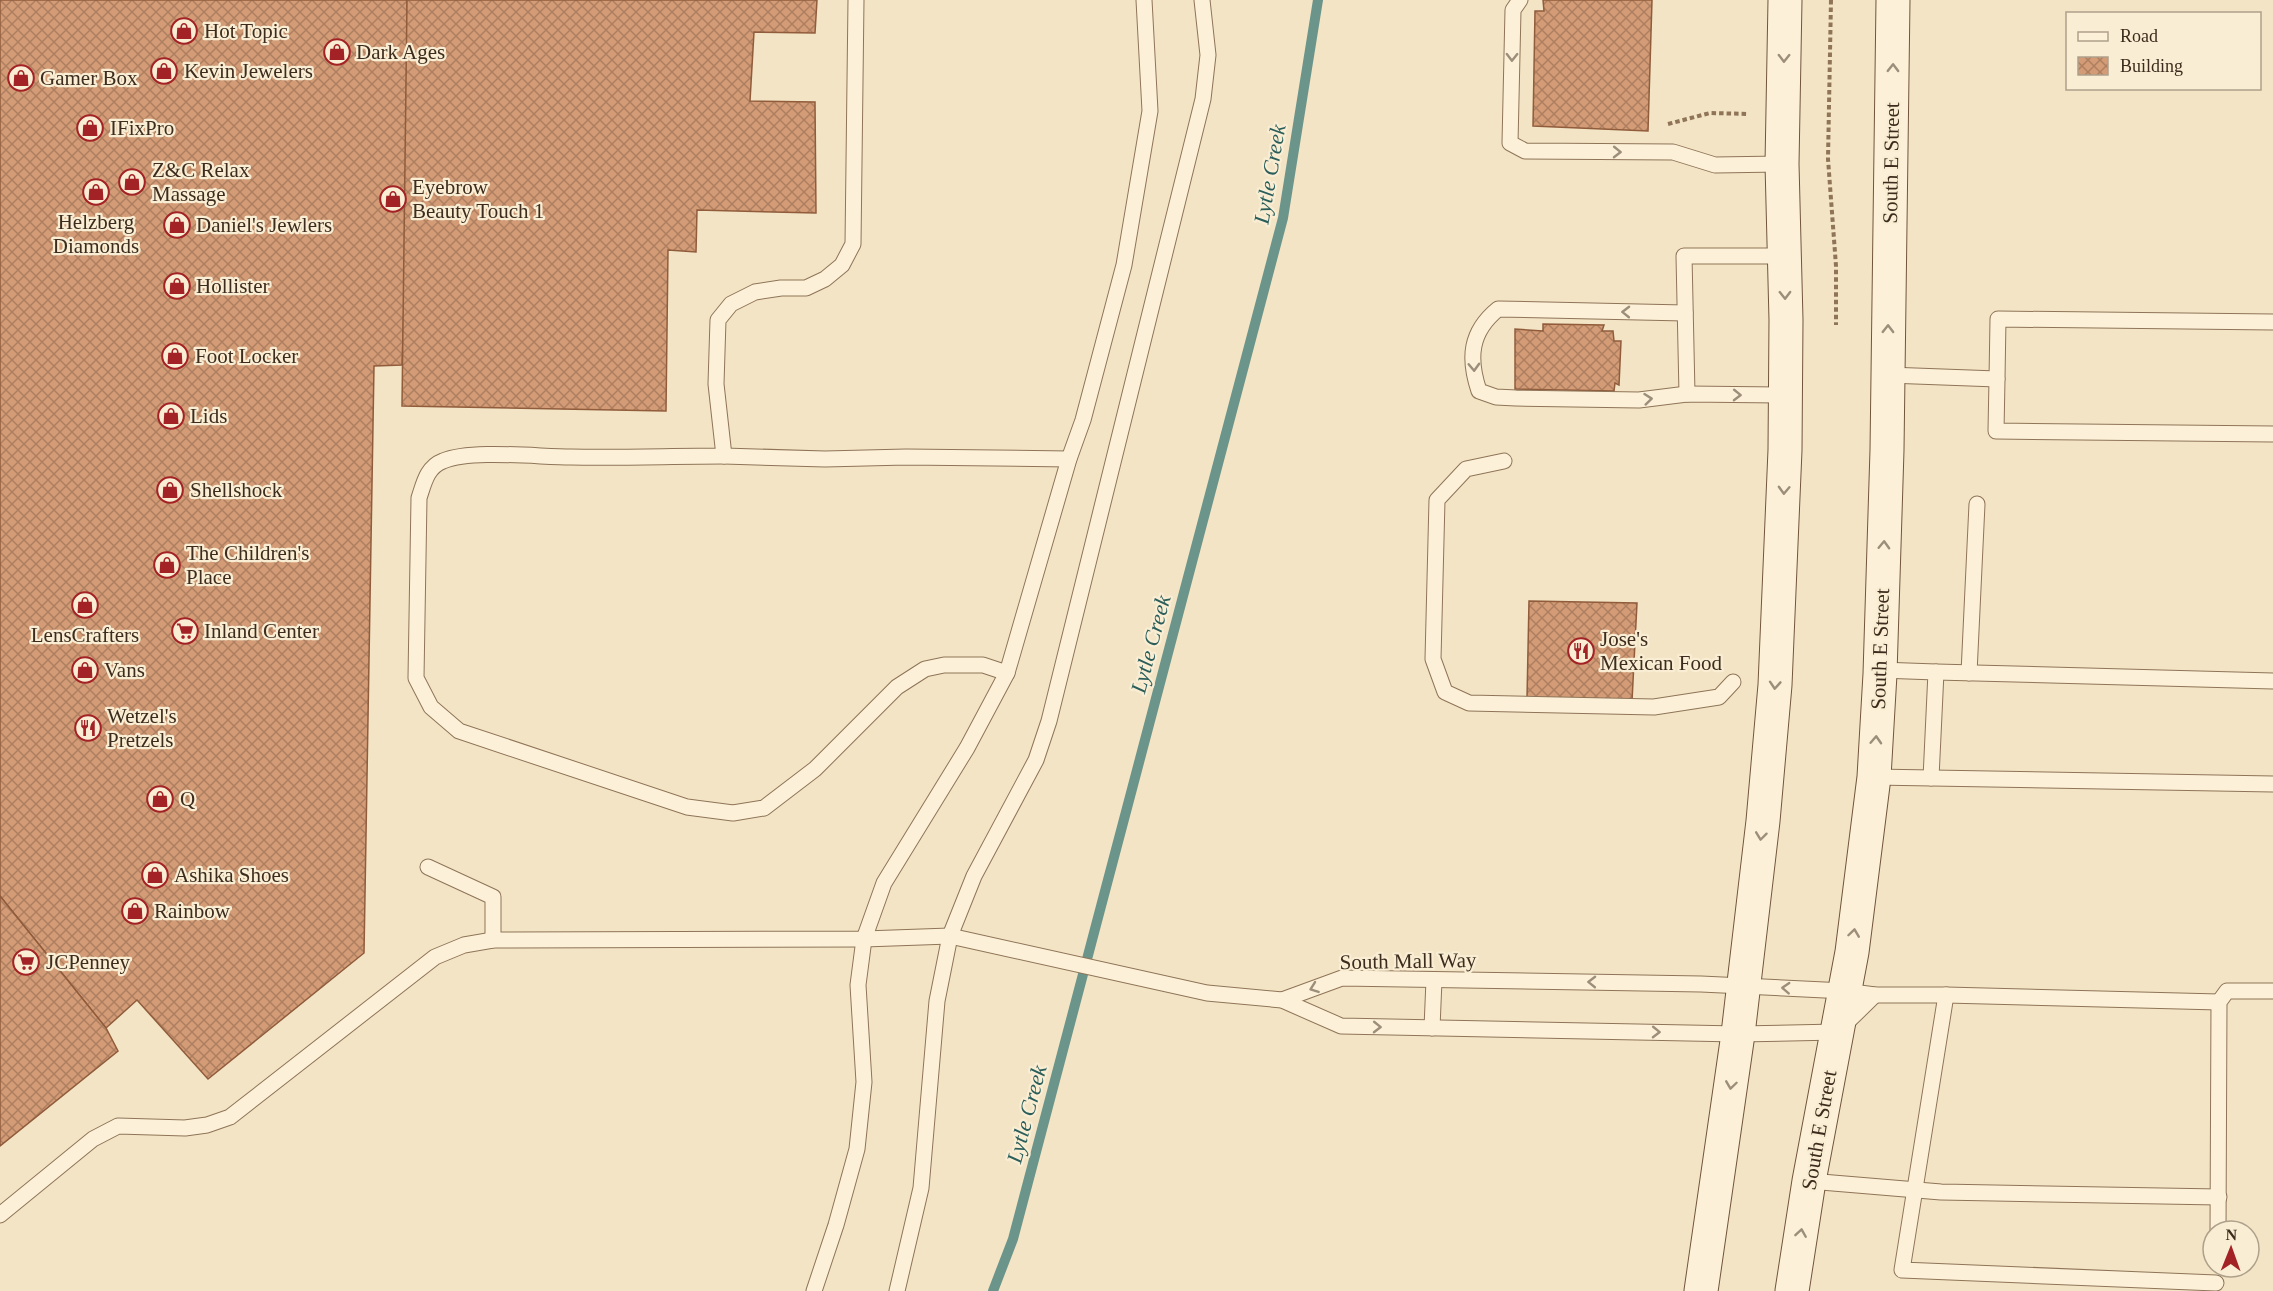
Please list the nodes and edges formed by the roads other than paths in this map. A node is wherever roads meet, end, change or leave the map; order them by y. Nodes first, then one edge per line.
1 (856, 0) edge
2 (1144, 0) edge
3 (1202, 0) edge
4 (1520, 0) edge
5 (1785, 0) edge
6 (1893, 0) edge
7 (1782, 164) junction
8 (1785, 256) junction
9 (1684, 313) junction
10 (2273, 322) edge
11 (1887, 375) junction
12 (1997, 379) junction
13 (1687, 394) junction
14 (1786, 395) junction
15 (2273, 434) edge
16 (724, 456) junction
17 (1069, 459) junction
18 (1504, 461) dead end
19 (1977, 504) dead end
20 (1880, 670) junction
21 (1936, 672) junction
22 (1007, 673) junction
23 (1969, 673) junction
24 (2273, 681) edge
25 (1734, 682) dead end
26 (1874, 777) junction
27 (1931, 778) junction
28 (2273, 784) edge
29 (428, 867) dead end
30 (950, 936) junction
31 (864, 939) junction
32 (493, 940) junction
33 (1434, 980) junction
34 (1744, 986) junction
35 (2273, 991) edge
36 (1860, 993) junction
37 (1946, 995) junction
38 (1282, 1000) junction
39 (2219, 1002) junction
40 (1432, 1028) junction
41 (1837, 1032) junction
42 (1738, 1034) junction
43 (1809, 1181) junction
44 (1915, 1190) junction
45 (2219, 1197) junction
46 (0, 1215) edge
47 (2218, 1219) edge
48 (2216, 1287) edge
49 (814, 1291) edge
50 (897, 1291) edge
51 (1701, 1291) edge
52 (1792, 1291) edge

1 - 16 lane
2 - 17 lane
3 - 30 lane
4 -> 7 lane
5 -> 7 main road
11 -> 6 main road, South E Street
7 - 8 main road
8 - 9 lane
8 -> 14 main road
9 - 13 lane
9 -> 13 lane
10 - 12 lane
11 - 12 lane
20 -> 11 main road, South E Street
12 - 15 lane
13 -> 14 lane
14 -> 34 main road
16 - 17 lane
16 - 22 lane
17 - 22 lane
18 - 25 lane
19 - 23 lane
20 - 21 lane
26 -> 20 main road, South E Street
21 - 23 lane
21 - 27 lane
22 - 31 lane
23 - 24 lane
26 - 27 lane
36 -> 26 main road, South E Street
27 - 28 lane
29 - 32 lane
30 - 31 lane
30 - 38 lane
30 - 50 lane
31 - 32 lane
31 - 49 lane
32 - 46 lane
34 -> 33 lane, South Mall Way
33 -> 38 lane, South Mall Way
33 - 40 lane
36 -> 34 lane, South Mall Way
34 - 42 main road
35 - 39 lane
36 - 37 lane, South Mall Way
36 - 41 main road, South E Street
37 - 39 lane, South Mall Way
37 - 44 lane
38 -> 40 lane
39 - 45 lane
40 -> 42 lane
41 - 42 lane
41 - 43 main road, South E Street
42 -> 51 main road
43 - 44 lane
52 -> 43 main road, South E Street
44 - 45 lane
44 - 48 lane
45 - 47 lane

